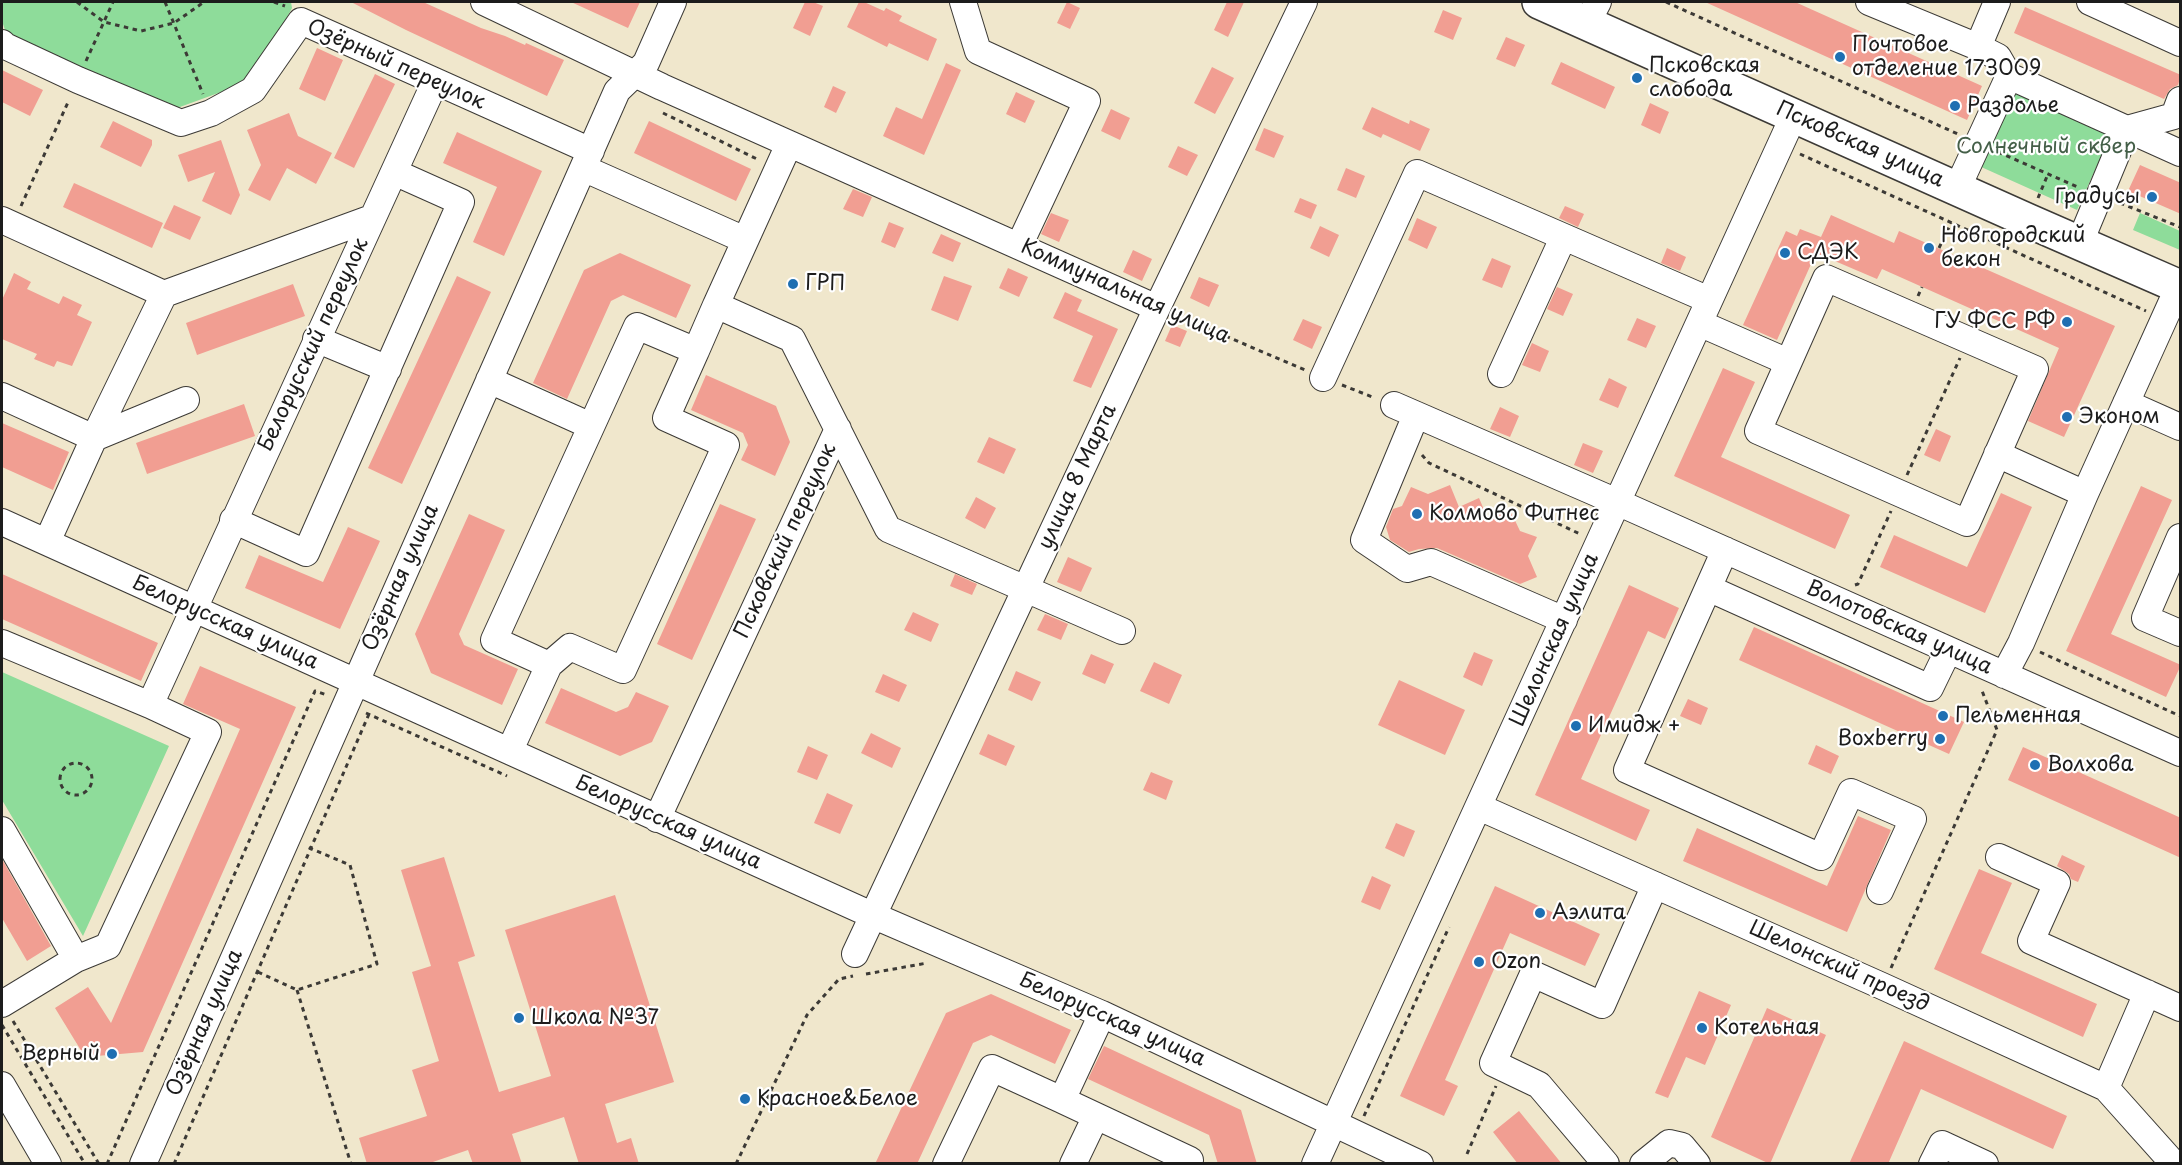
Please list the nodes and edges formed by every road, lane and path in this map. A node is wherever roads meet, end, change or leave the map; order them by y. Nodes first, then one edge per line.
1 (77, 2) edge
2 (113, 2) edge
3 (165, 2) edge
4 (204, 2) edge
5 (484, 2) edge
6 (673, 2) edge
7 (963, 2) edge
8 (1304, 2) edge
9 (1539, 2) edge
10 (1666, 2) edge
11 (1869, 2) edge
12 (1998, 2) edge
13 (2090, 2) edge
14 (300, 11) edge
15 (1593, 12) edge
16 (104, 22) junction
17 (174, 23) junction
18 (2, 42) edge
19 (2181, 43) edge
20 (1978, 46) junction
21 (636, 75) junction
22 (2009, 76) junction
23 (78, 80) junction
24 (435, 82) junction
25 (2181, 100) edge
26 (654, 109) dead end
27 (210, 113) junction
28 (1794, 115) junction
29 (2127, 129) junction
30 (1978, 143) junction
31 (789, 144) junction
32 (2181, 153) edge
33 (1800, 154) dead end
34 (587, 159) junction
35 (778, 169) junction
36 (394, 172) junction
37 (1957, 189) junction
38 (2098, 196) junction
39 (372, 218) junction
40 (7, 222) edge
41 (1951, 223) junction
42 (2181, 227) edge
43 (1563, 238) junction
44 (745, 240) junction
45 (2080, 242) junction
46 (1019, 246) junction
47 (1940, 248) dead end
48 (2180, 287) edge
49 (164, 294) junction
50 (1709, 300) junction
51 (716, 305) junction
52 (1157, 308) junction
53 (2163, 319) junction
54 (1699, 323) junction
55 (316, 339) junction
56 (696, 351) junction
57 (1788, 362) junction
58 (388, 369) junction
59 (1501, 374) dead end
60 (1323, 378) junction
61 (489, 380) junction
62 (2, 396) edge
63 (186, 400) dead end
64 (2126, 403) junction
65 (1405, 419) junction
66 (591, 426) junction
67 (2181, 427) edge
68 (838, 429) junction
69 (94, 438) junction
70 (1997, 454) junction
71 (2085, 494) junction
72 (1617, 502) junction
73 (232, 520) junction
74 (2, 522) edge
75 (2181, 537) edge
76 (47, 542) junction
77 (1599, 543) junction
78 (1725, 550) junction
79 (1708, 588) junction
80 (1025, 589) junction
81 (193, 609) junction
82 (1564, 620) junction
83 (1122, 631) dead end
84 (2181, 633) edge
85 (2, 643) edge
86 (2020, 643) junction
87 (1948, 651) junction
88 (549, 665) junction
89 (2004, 675) junction
90 (1980, 685) dead end
91 (350, 693) junction
92 (150, 705) junction
93 (2181, 716) edge
94 (510, 750) junction
95 (2181, 753) edge
96 (509, 777) dead end
97 (63, 788) joint
98 (1479, 807) junction
99 (657, 819) junction
100 (2, 830) edge
101 (287, 838) junction
102 (1999, 857) dead end
103 (1655, 885) junction
104 (1880, 891) dead end
105 (872, 915) junction
106 (855, 954) dead end
107 (76, 958) junction
108 (918, 958) dead end
109 (258, 972) dead end
110 (1882, 986) junction
111 (297, 990) junction
112 (2147, 993) junction
113 (2181, 1008) edge
114 (2, 1011) edge
115 (1102, 1014) junction
116 (1498, 1081) dead end
117 (2, 1085) edge
118 (2106, 1088) junction
119 (1062, 1100) junction
120 (1096, 1116) junction
121 (1334, 1124) junction
122 (1467, 1154) dead end
123 (48, 1164) edge
124 (85, 1164) edge
125 (99, 1164) edge
126 (107, 1164) edge
127 (143, 1164) edge
128 (351, 1164) edge
129 (736, 1164) edge
130 (946, 1164) edge
131 (1073, 1164) edge
132 (1188, 1164) edge
133 (1315, 1164) edge
134 (1420, 1164) edge
135 (1606, 1164) edge
136 (1643, 1164) edge
137 (1697, 1164) edge
138 (1932, 1164) edge
139 (1985, 1164) edge
140 (2174, 1164) edge

1 - 16 path
2 - 16 path
3 - 17 path
4 - 17 path
5 - 21 street, Коммунальная улица
6 - 21 street, Озёрная улица
7 - 46 street
8 - 52 street, улица 8 Марта
9 - 15 main road, Псковская улица
10 - 30 path
11 - 20 street
12 - 20 street
13 - 19 street
14 - 24 street, Озёрный переулок
14 - 27 street, Озёрный переулок
15 - 28 main road, Псковская улица
16 - 17 path
16 - 23 path
17 - 27 path
18 - 23 street, Озёрный переулок
20 - 22 street
21 - 31 street, Коммунальная улица
21 - 34 street, Озёрная улица
22 - 29 street
22 - 30 street
23 - 27 street, Озёрный переулок
23 - 40 path
24 - 34 street, Озёрный переулок
24 - 36 street, Белорусский переулок
25 - 29 street
26 - 35 path
28 - 37 main road, Псковская улица
28 - 50 street, Шелонская улица
29 - 32 street
29 - 38 street
30 - 37 street
30 - 38 path
31 - 35 street
31 - 46 street, Коммунальная улица
33 - 41 path
34 - 44 street, Озёрный переулок
34 - 61 street, Озёрная улица
35 - 44 street
36 - 39 street, Белорусский переулок
36 - 58 street
37 - 45 main road, Псковская улица
38 - 42 path
38 - 45 street
39 - 49 street
39 - 55 street, Белорусский переулок
40 - 49 street
41 - 47 path
41 - 53 path
43 - 50 street
43 - 59 street
43 - 60 street
44 - 51 street
45 - 48 main road, Псковская улица
46 - 52 street, Коммунальная улица
48 - 53 street
49 - 69 street
50 - 54 street, Шелонская улица
51 - 56 street
51 - 68 street, Псковский переулок
52 - 60 path, Коммунальная улица
52 - 80 street, улица 8 Марта
53 - 64 street
54 - 57 street
54 - 72 street, Шелонская улица
55 - 58 street
55 - 73 street, Белорусский переулок
56 - 66 street
56 - 88 street
57 - 70 street
57 - 70 street
58 - 73 street
60 - 65 path, Коммунальная улица
61 - 66 street
61 - 91 street, Озёрная улица
62 - 69 street
63 - 69 street
64 - 67 street
64 - 71 street
65 - 72 street
65 - 77 path
65 - 82 street
66 - 88 street
68 - 80 street
68 - 99 street, Псковский переулок
69 - 76 street
70 - 71 street
71 - 86 street
72 - 77 street, Шелонская улица
72 - 78 street, Волотовская улица
73 - 81 street, Белорусский переулок
74 - 76 street, Белорусская улица
75 - 84 street
76 - 81 street, Белорусская улица
77 - 82 street, Шелонская улица
78 - 79 street
78 - 87 street, Волотовская улица
79 - 87 street
79 - 104 street
80 - 83 street
80 - 105 street, улица 8 Марта
81 - 91 street, Белорусская улица
81 - 92 street, Белорусский переулок
82 - 98 street, Шелонская улица
85 - 92 street
86 - 89 street
86 - 93 path
87 - 89 street, Волотовская улица
88 - 94 street
89 - 95 street, Волотовская улица
90 - 110 path
91 - 94 street, Белорусская улица
91 - 96 path
91 - 101 street, Озёрная улица
91 - 126 path
92 - 107 street
94 - 99 street, Белорусская улица
97 - 97 path
98 - 103 street, Шелонский проезд
98 - 121 street, Шелонская улица
99 - 105 street, Белорусская улица
100 - 107 street
101 - 111 path
101 - 127 street, Озёрная улица
102 - 112 street
103 - 110 street, Шелонский проезд
103 - 135 street
105 - 106 street, улица 8 Марта
105 - 115 street, Белорусская улица
107 - 114 street
108 - 129 path
109 - 111 path
110 - 118 street, Шелонский проезд
111 - 128 path
112 - 113 street
112 - 118 street
114 - 124 path
114 - 125 path
115 - 119 street
115 - 121 street, Белорусская улица
116 - 122 path
117 - 123 street
118 - 140 street, Шелонский проезд
119 - 120 street
119 - 130 street
120 - 131 street
120 - 132 street
121 - 133 street, Шелонская улица
121 - 134 street, Белорусская улица
136 - 137 street
138 - 139 street

